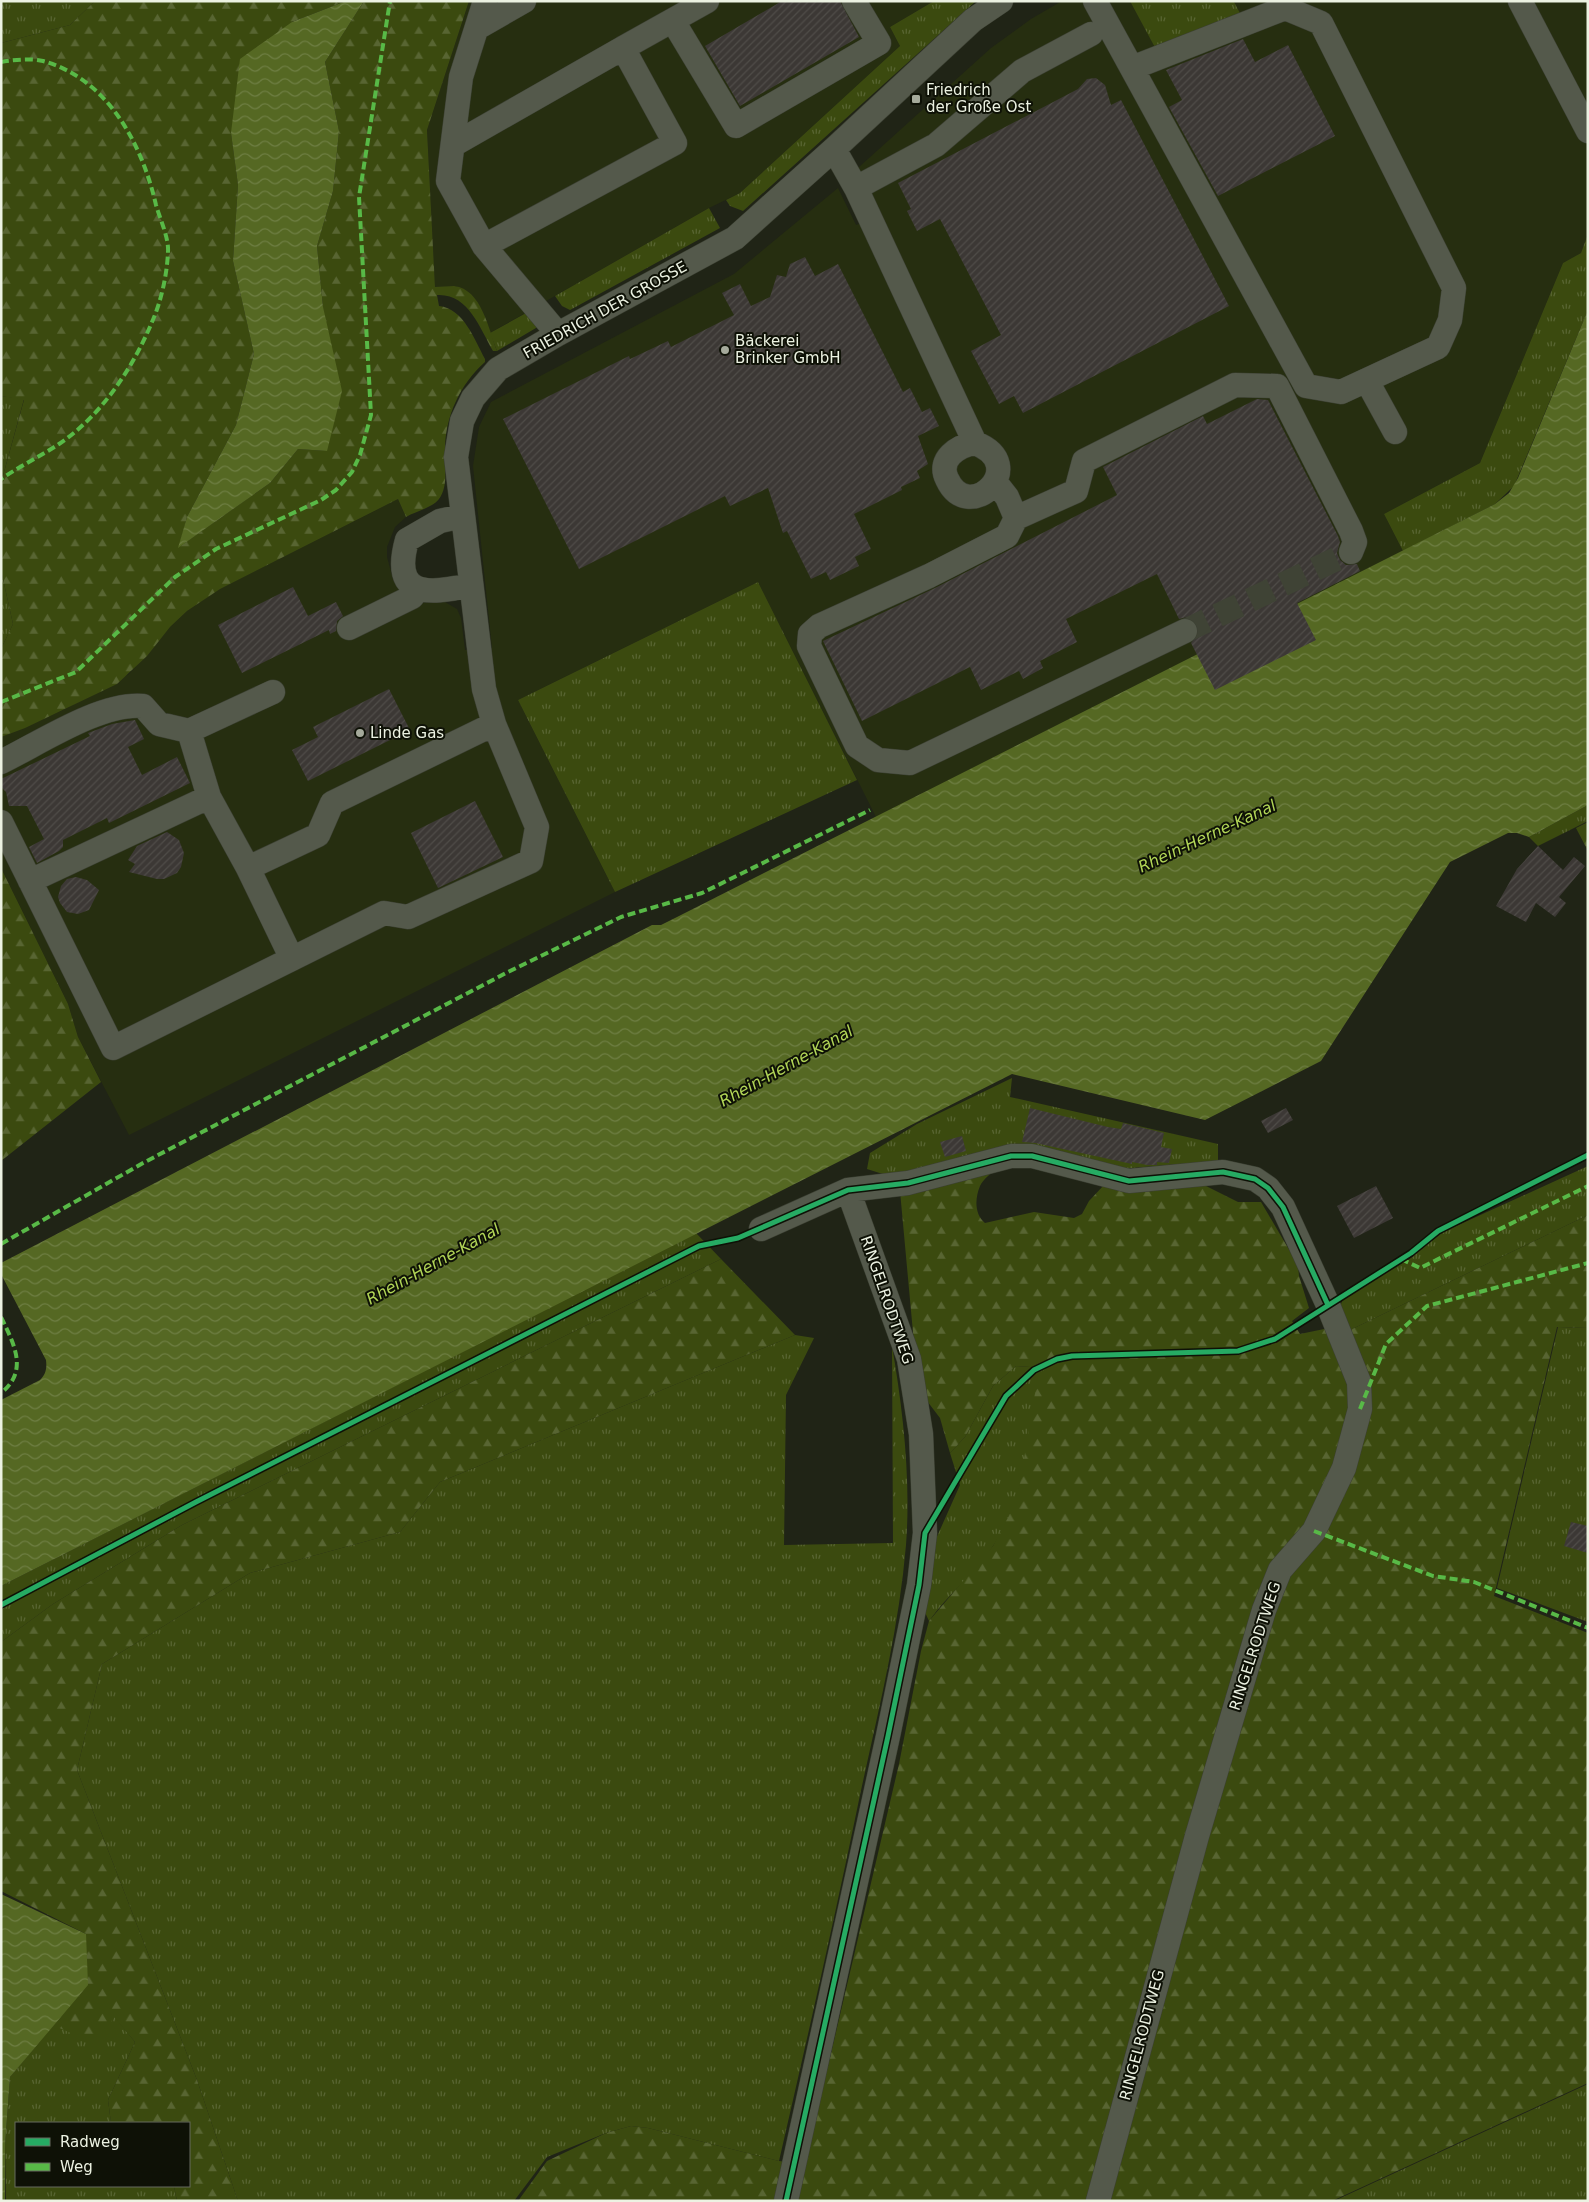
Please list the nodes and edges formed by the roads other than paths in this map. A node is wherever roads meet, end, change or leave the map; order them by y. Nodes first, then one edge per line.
1 (485, 1) edge
2 (524, 1) edge
3 (708, 1) edge
4 (854, 1) edge
5 (1001, 1) edge
6 (1095, 1) edge
7 (1520, 1) edge
8 (673, 20) junction
9 (477, 28) junction
10 (1091, 34) dead end
11 (624, 48) junction
12 (1132, 68) junction
13 (1588, 130) edge
14 (453, 145) junction
15 (834, 149) junction
16 (856, 188) junction
17 (484, 246) junction
18 (558, 334) junction
19 (1367, 380) junction
20 (1395, 432) dead end
21 (975, 444) junction
22 (996, 483) junction
23 (462, 516) junction
24 (1016, 518) junction
25 (1351, 552) dead end
26 (470, 585) junction
27 (418, 589) junction
28 (349, 628) dead end
29 (1186, 631) tunnel mouth
30 (274, 692) dead end
31 (494, 724) junction
32 (189, 732) junction
33 (1, 762) edge
34 (209, 797) junction
35 (1, 822) edge
36 (248, 868) junction
37 (30, 881) junction
38 (292, 958) junction
39 (848, 1190) junction
40 (761, 1229) dead end
41 (786, 2201) edge
42 (1098, 2201) edge

1 - 9 street
2 - 9 street
3 - 8 street
4 - 8 street
5 - 15 street, FRIEDRICH DER GROSSE
6 - 12 street
7 - 13 street
8 - 11 street
9 - 14 street
10 - 16 street
11 - 14 street
11 - 17 street
12 - 19 street
12 - 19 street
14 - 17 street
15 - 16 street
15 - 18 street, FRIEDRICH DER GROSSE
16 - 21 street
17 - 18 street
18 - 23 street, FRIEDRICH DER GROSSE
19 - 20 street
21 - 22 street
21 - 22 street
22 - 24 street
23 - 26 street, FRIEDRICH DER GROSSE
23 - 27 street
24 - 25 street
24 - 29 street
26 - 27 street
26 - 31 street, FRIEDRICH DER GROSSE
27 - 28 street
30 - 32 street
31 - 36 street
31 - 38 street, FRIEDRICH DER GROSSE
32 - 33 street
32 - 34 street
34 - 36 street
34 - 37 street
35 - 37 street
36 - 38 street
37 - 38 street
39 - 40 street, RINGELRODTWEG
39 - 41 street, RINGELRODTWEG
39 - 42 street, RINGELRODTWEG

